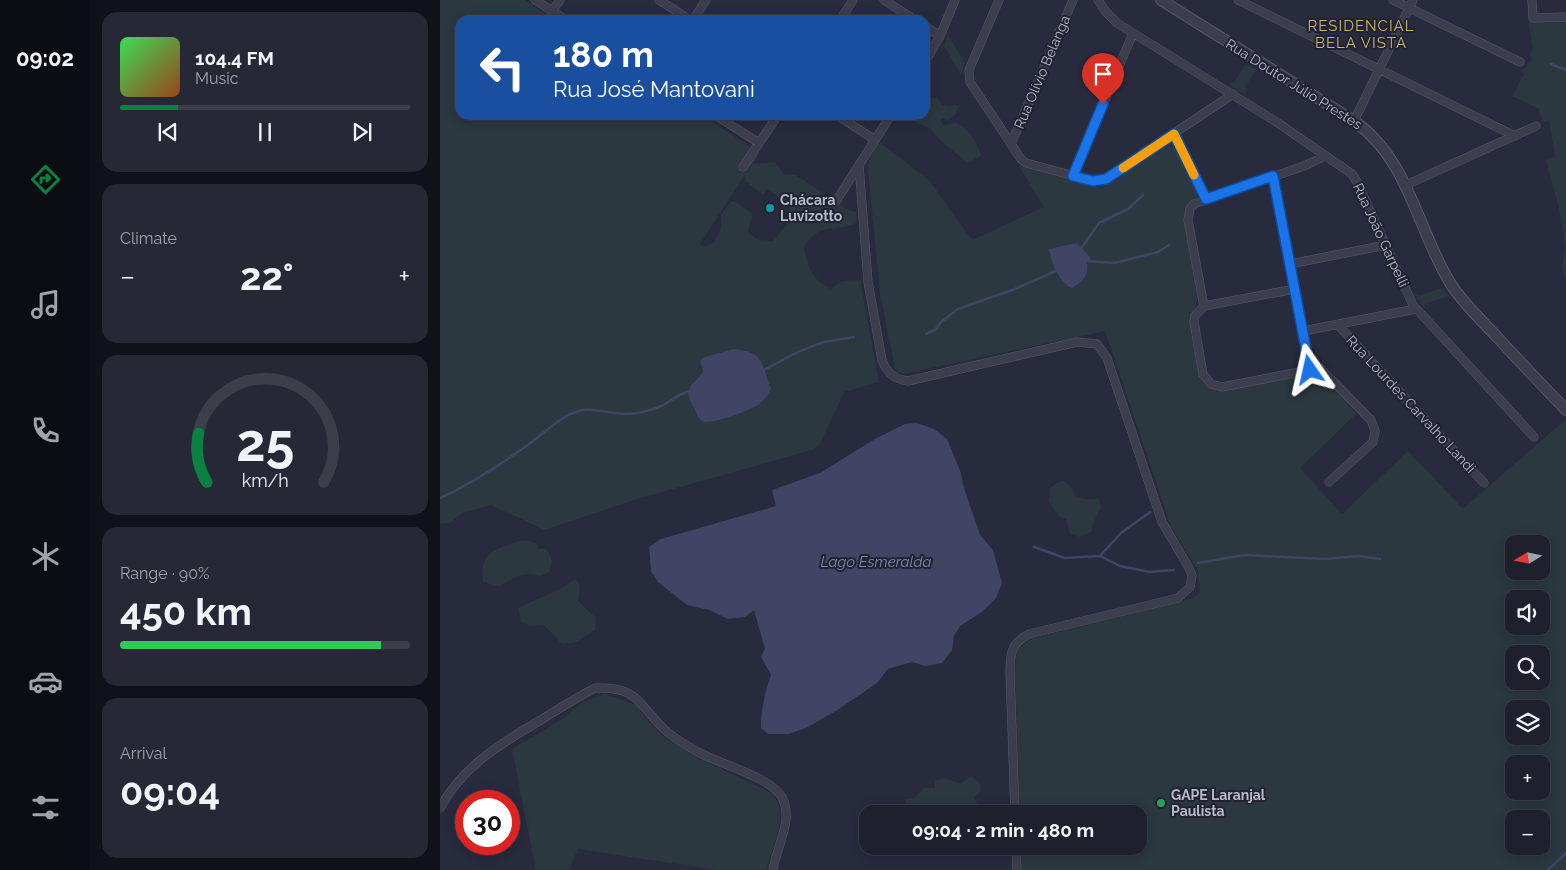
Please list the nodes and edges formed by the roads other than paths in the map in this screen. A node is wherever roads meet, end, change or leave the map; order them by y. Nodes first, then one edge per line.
1 (535, 0) edge
2 (560, 0) edge
3 (659, 0) edge
4 (706, 0) edge
5 (852, 0) edge
6 (884, 0) edge
7 (955, 0) edge
8 (999, 0) edge
9 (1073, 0) edge
10 (1098, 0) edge
11 (1160, 0) edge
12 (1238, 0) edge
13 (1393, 0) edge
14 (1413, 0) edge
15 (1532, 0) edge
16 (1172, 3) edge
17 (1409, 8) junction
18 (552, 11) junction
19 (558, 15) edge
20 (684, 15) edge
21 (696, 15) edge
22 (843, 15) edge
23 (907, 15) edge
24 (1566, 17) edge
25 (930, 29) edge
26 (1133, 33) junction
27 (940, 36) junction
28 (930, 53) edge
29 (1520, 62) dead end
30 (1379, 69) junction
31 (1233, 94) junction
32 (723, 120) edge
33 (775, 120) edge
34 (845, 120) edge
35 (888, 120) edge
36 (1354, 121) junction
37 (1536, 126) dead end
38 (1174, 134) junction
39 (1515, 136) junction
40 (875, 140) junction
41 (759, 143) junction
42 (1012, 144) junction
43 (1325, 156) junction
44 (859, 165) junction
45 (743, 167) dead end
46 (1073, 176) junction
47 (1273, 176) junction
48 (1406, 185) junction
49 (1206, 199) junction
50 (836, 201) dead end
51 (1386, 245) junction
52 (1290, 264) junction
53 (1295, 290) junction
54 (1204, 306) junction
55 (1416, 309) junction
56 (1338, 325) junction
57 (1303, 331) junction
58 (1310, 370) junction
59 (1566, 410) edge
60 (1534, 438) dead end
61 (1329, 482) dead end
62 (1484, 483) dead end
63 (1015, 805) edge
64 (440, 808) edge
65 (1016, 855) edge
66 (773, 870) edge
67 (1017, 870) edge

1 - 18 street
2 - 18 street
3 - 20 street
4 - 21 street
5 - 22 street
6 - 23 street
7 - 27 street
8 - 42 street
9 - 42 street, Rua Olívio Belanga
10 - 26 street, Rua João Garpelli
11 - 16 street, Rua Doutor Júlio Prestes
12 - 30 street
13 - 17 street
14 - 17 street
15 - 24 street
16 - 36 street, Rua Doutor Júlio Prestes
17 - 29 street
17 - 30 street
18 - 19 street
25 - 27 street
26 - 31 street, Rua João Garpelli
26 - 46 street
27 - 28 street
30 - 36 street
30 - 39 street
31 - 38 street
31 - 43 street, Rua João Garpelli
32 - 41 street
33 - 41 street
34 - 40 street
35 - 40 street
36 - 48 street, Rua Doutor Júlio Prestes
37 - 39 street
38 - 46 street
38 - 49 street
39 - 48 street
40 - 44 street
41 - 45 street
42 - 46 street
43 - 47 street
43 - 51 street, Rua João Garpelli
44 - 50 street
44 - 63 street
47 - 49 street
47 - 52 street
48 - 59 street, Rua Doutor Júlio Prestes
49 - 54 street
51 - 52 street
51 - 55 street, Rua João Garpelli
52 - 53 street
53 - 54 street
53 - 57 street
54 - 58 street
55 - 56 street
55 - 60 street, Rua João Garpelli
56 - 57 street
56 - 62 street, Rua Lourdes Carvalho Landi
57 - 58 street
58 - 61 street
64 - 66 street
65 - 67 street

